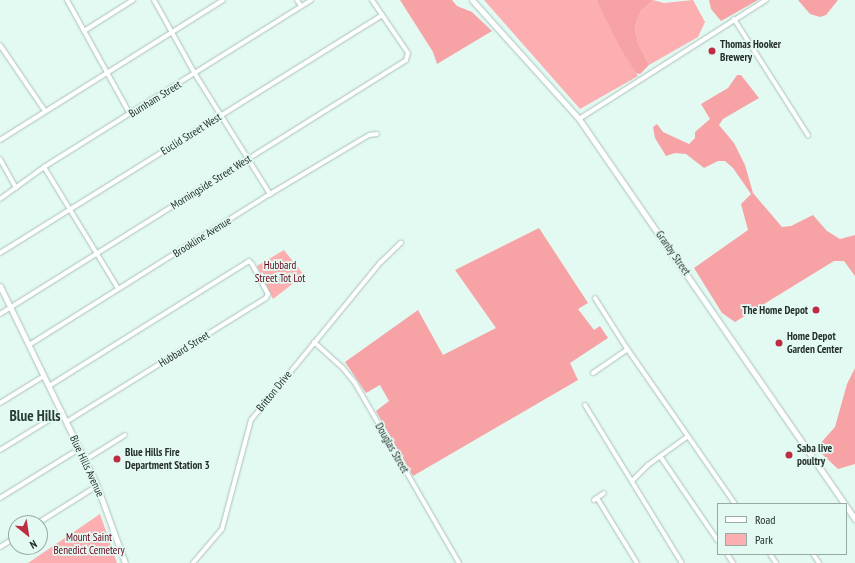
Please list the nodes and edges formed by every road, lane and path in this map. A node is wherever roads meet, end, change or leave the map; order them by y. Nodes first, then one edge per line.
1 (67, 0) edge
2 (133, 0) edge
3 (154, 0) edge
4 (223, 0) edge
5 (297, 0) edge
6 (311, 0) edge
7 (372, 0) edge
8 (472, 0) edge
9 (766, 0) edge
10 (301, 6) junction
11 (382, 15) junction
12 (734, 19) junction
13 (84, 31) junction
14 (172, 32) junction
15 (0, 45) edge
16 (107, 73) junction
17 (195, 74) junction
18 (45, 111) junction
19 (130, 114) junction
20 (221, 116) junction
21 (579, 118) junction
22 (377, 134) dead end
23 (808, 134) dead end
24 (0, 140) edge
25 (0, 159) edge
26 (248, 159) junction
27 (44, 167) junction
28 (16, 188) junction
29 (270, 194) junction
30 (0, 199) edge
31 (69, 210) junction
32 (401, 243) dead end
33 (0, 254) edge
34 (96, 254) junction
35 (0, 286) edge
36 (118, 288) junction
37 (595, 298) dead end
38 (12, 306) junction
39 (0, 314) edge
40 (314, 342) junction
41 (29, 345) junction
42 (628, 350) junction
43 (596, 364) dead end
44 (599, 369) junction
45 (593, 373) dead end
46 (44, 376) junction
47 (49, 386) junction
48 (0, 403) edge
49 (585, 405) dead end
50 (62, 412) junction
51 (66, 422) junction
52 (125, 435) dead end
53 (688, 436) junction
54 (79, 448) junction
55 (0, 450) edge
56 (660, 456) junction
57 (85, 460) junction
58 (632, 481) junction
59 (97, 486) junction
60 (604, 494) dead end
61 (0, 498) edge
62 (734, 503) edge
63 (844, 503) edge
64 (847, 507) edge
65 (48, 517) edge
66 (855, 519) edge
67 (717, 541) edge
68 (124, 563) edge
69 (193, 563) edge
70 (459, 563) edge
71 (637, 563) edge
72 (682, 563) edge

1 - 13 street
2 - 13 street
3 - 14 street
4 - 14 street
5 - 10 street
6 - 10 street, Burnham Street
7 - 11 street
8 - 21 main road, Granby Street
9 - 12 street
10 - 17 street, Burnham Street
11 - 20 street, Euclid Street West
11 - 26 street, Morningside Street West
12 - 21 street
12 - 23 street
13 - 16 street
14 - 16 street
14 - 17 street
15 - 18 street
16 - 18 street
16 - 19 street
17 - 19 street, Burnham Street
17 - 20 street
18 - 24 street
19 - 27 street, Burnham Street
20 - 26 street
20 - 31 street, Euclid Street West
21 - 63 main road, Granby Street
22 - 29 street, Brookline Avenue
25 - 28 street
26 - 29 street
26 - 34 street, Morningside Street West
27 - 28 street, Burnham Street
27 - 31 street
28 - 30 street, Burnham Street
29 - 36 street, Brookline Avenue
31 - 33 street, Euclid Street West
31 - 34 street
32 - 40 street, Britton Drive
34 - 36 street
34 - 38 street, Morningside Street West
35 - 38 main road, Blue Hills Avenue
36 - 41 street, Brookline Avenue
37 - 42 street
38 - 39 street, Morningside Street West
38 - 41 main road, Blue Hills Avenue
40 - 69 street, Britton Drive
40 - 70 street, Douglas Street
41 - 46 main road, Blue Hills Avenue
42 - 44 street
42 - 53 street
43 - 44 street
44 - 45 street
46 - 47 main road, Blue Hills Avenue
46 - 48 street
47 - 50 main road, Blue Hills Avenue
47 - 51 street, Hubbard Street
49 - 58 street
50 - 51 main road, Blue Hills Avenue
50 - 55 street
51 - 54 main road, Blue Hills Avenue
52 - 57 street
53 - 56 street
53 - 62 street
54 - 57 main road, Blue Hills Avenue
54 - 61 street
56 - 58 street
56 - 67 street
57 - 59 main road, Blue Hills Avenue
58 - 72 street
59 - 65 street
59 - 68 main road, Blue Hills Avenue
60 - 71 street
64 - 66 main road, Granby Street

